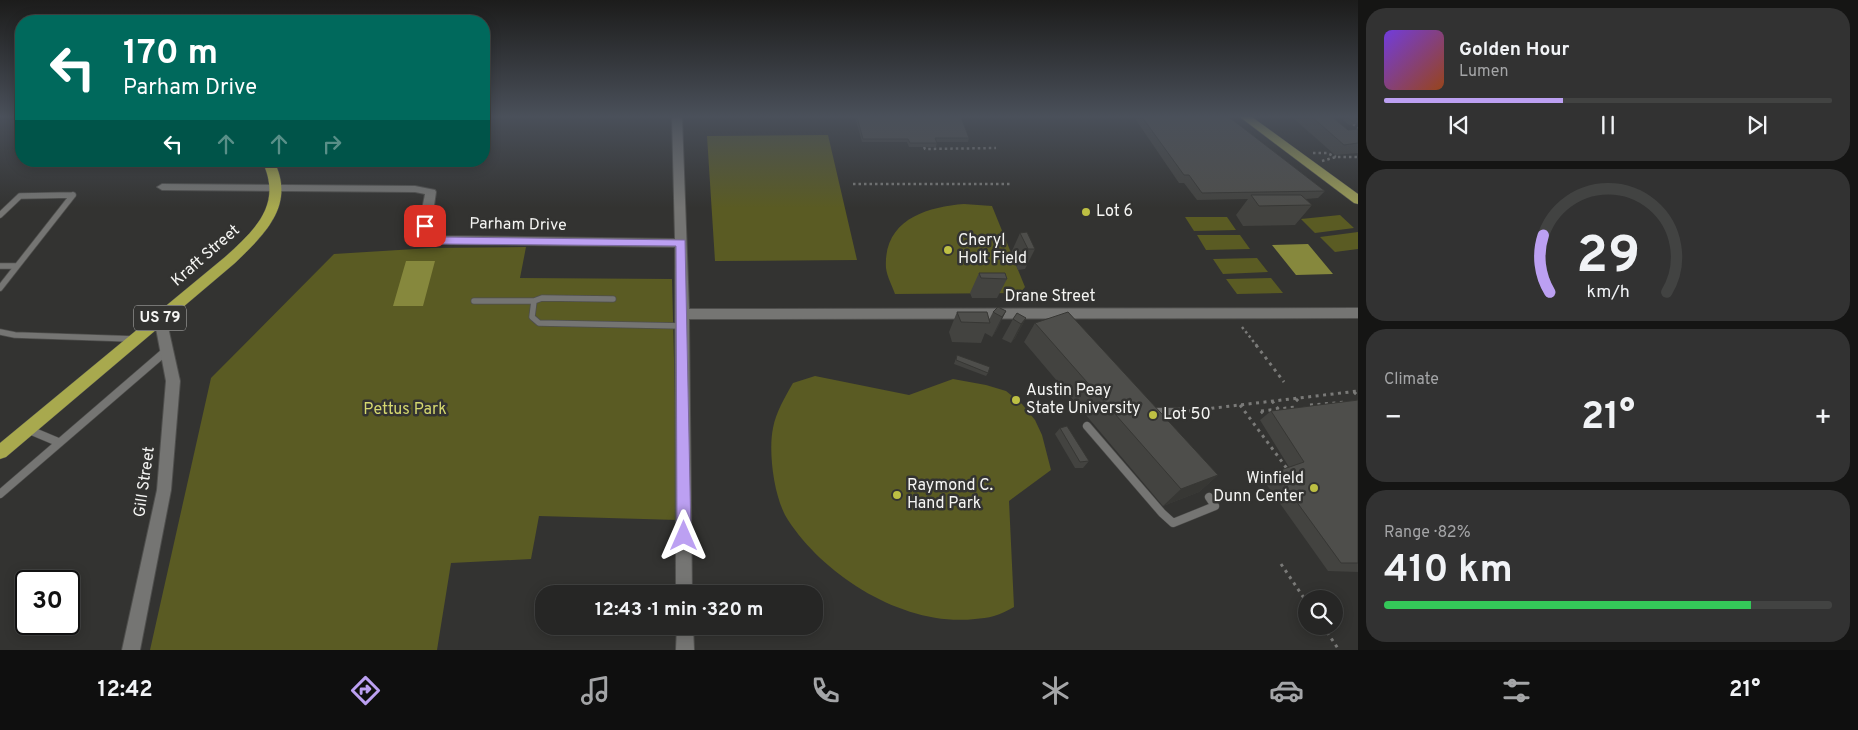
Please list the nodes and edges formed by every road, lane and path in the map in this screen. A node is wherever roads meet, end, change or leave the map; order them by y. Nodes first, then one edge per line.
1 (678, 147) edge
2 (924, 147) edge
3 (1286, 147) edge
4 (996, 148) dead end
5 (1307, 154) dead end
6 (1358, 155) edge
7 (1336, 157) junction
8 (1318, 162) dead end
9 (272, 167) edge
10 (853, 184) dead end
11 (1012, 184) dead end
12 (162, 186) dead end
13 (278, 189) junction
14 (1358, 200) edge
15 (0, 215) edge
16 (681, 243) junction
17 (0, 266) edge
18 (17, 266) junction
19 (0, 288) edge
20 (613, 299) dead end
21 (474, 301) dead end
22 (534, 301) junction
23 (1358, 313) edge
24 (160, 318) junction
25 (683, 320) junction
26 (1242, 327) dead end
27 (0, 332) edge
28 (135, 340) junction
29 (166, 351) junction
30 (1284, 382) dead end
31 (1356, 391) edge
32 (1322, 395) junction
33 (1358, 396) edge
34 (1296, 398) junction
35 (1272, 401) junction
36 (1300, 403) dead end
37 (1329, 404) junction
38 (1240, 405) junction
39 (1350, 407) edge
40 (1279, 410) junction
41 (1299, 410) junction
42 (1151, 412) edge
43 (1180, 412) joint
44 (1295, 413) edge
45 (1271, 416) edge
46 (1087, 426) dead end
47 (27, 429) junction
48 (58, 442) junction
49 (0, 452) edge
50 (1291, 474) edge
51 (0, 494) edge
52 (1209, 497) edge
53 (1281, 564) dead end
54 (684, 585) edge
55 (1298, 590) edge
56 (684, 635) edge
57 (1329, 635) edge
58 (132, 650) edge
59 (685, 650) edge
60 (1338, 650) edge

1 - 16 street
2 - 4 path
3 - 14 main road
5 - 7 path
6 - 7 path
7 - 8 path
9 - 13 highway
10 - 11 path
12 - 13 street, Parham Drive
13 - 16 street, Parham Drive
13 - 24 highway, Kraft Street / US 79
15 - 18 lane
16 - 25 street
17 - 18 lane
18 - 19 lane
20 - 22 lane
21 - 22 lane
22 - 25 lane
23 - 25 street, Drane Street
24 - 28 highway, Kraft Street / US 79
24 - 29 street, Gill Street
25 - 54 street
26 - 30 path
27 - 28 lane
28 - 47 highway, Kraft Street / US 79
29 - 48 lane
29 - 58 street, Gill Street
31 - 32 path
31 - 33 path
32 - 34 path
32 - 37 path
34 - 35 path
34 - 36 path
35 - 38 path
35 - 40 path
37 - 39 path
37 - 41 path
38 - 43 path
38 - 50 path
40 - 41 path
40 - 45 path
41 - 44 path
42 - 43 lane
46 - 52 lane
47 - 48 lane
47 - 49 highway, Kraft Street / US 79
48 - 51 lane
53 - 55 path
56 - 59 street
57 - 60 path

